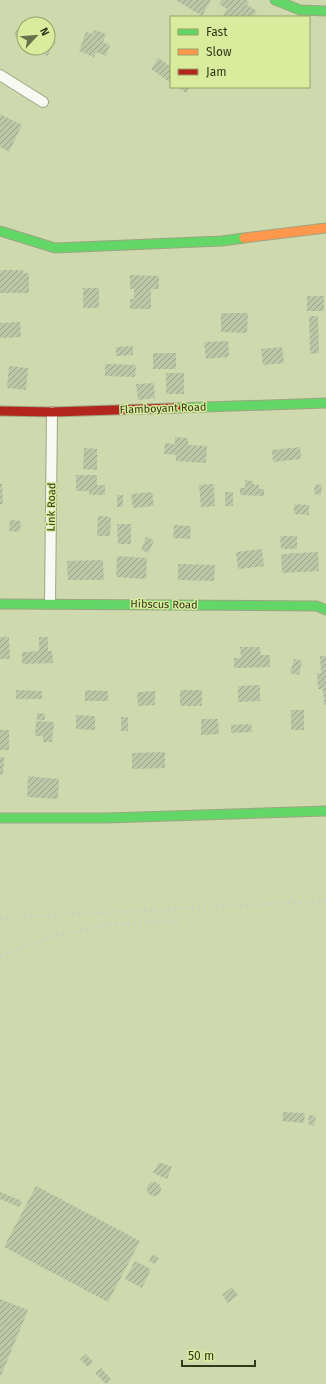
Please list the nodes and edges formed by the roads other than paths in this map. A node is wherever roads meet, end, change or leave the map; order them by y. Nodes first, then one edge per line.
1 (274, 0) edge
2 (326, 11) edge
3 (0, 75) edge
4 (43, 102) dead end
5 (326, 228) edge
6 (0, 231) edge
7 (326, 403) edge
8 (0, 411) edge
9 (52, 412) junction
10 (50, 603) junction
11 (0, 604) edge
12 (326, 610) edge
13 (326, 811) edge
14 (0, 818) edge

1 - 2 street
3 - 4 street
5 - 6 street
7 - 9 street, Flamboyant Road
8 - 9 street, Flamboyant Road
9 - 10 street, Link Road
10 - 11 street, Hibscus Road
10 - 12 street, Hibscus Road
13 - 14 street

